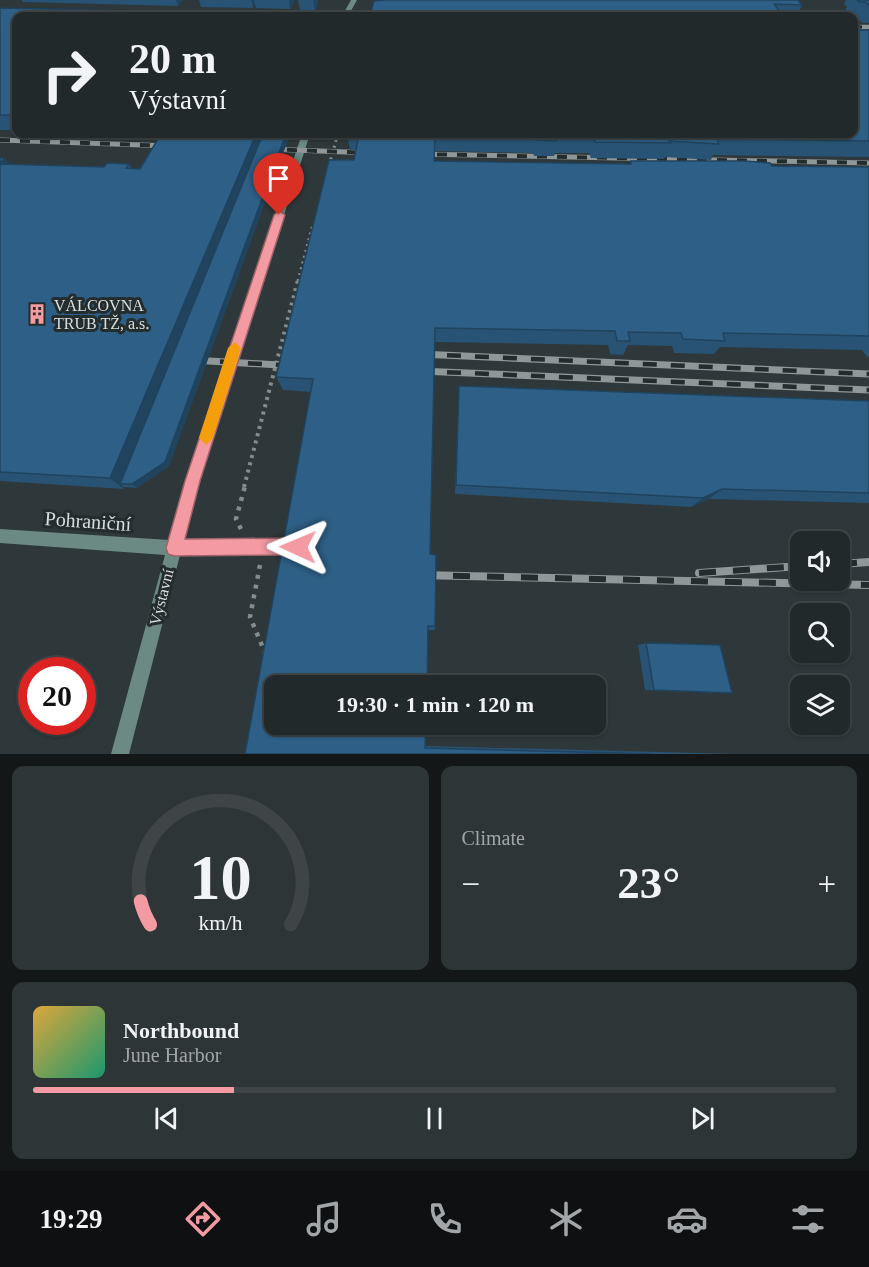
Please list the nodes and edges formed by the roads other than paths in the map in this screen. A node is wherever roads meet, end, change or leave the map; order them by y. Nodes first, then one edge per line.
1 (305, 138) edge
2 (0, 536) edge
3 (298, 547) edge
4 (174, 548) junction
5 (120, 754) edge

1 - 4 street, Výstavní
2 - 4 street, Pohraniční
3 - 4 lane
4 - 5 street, Výstavní

